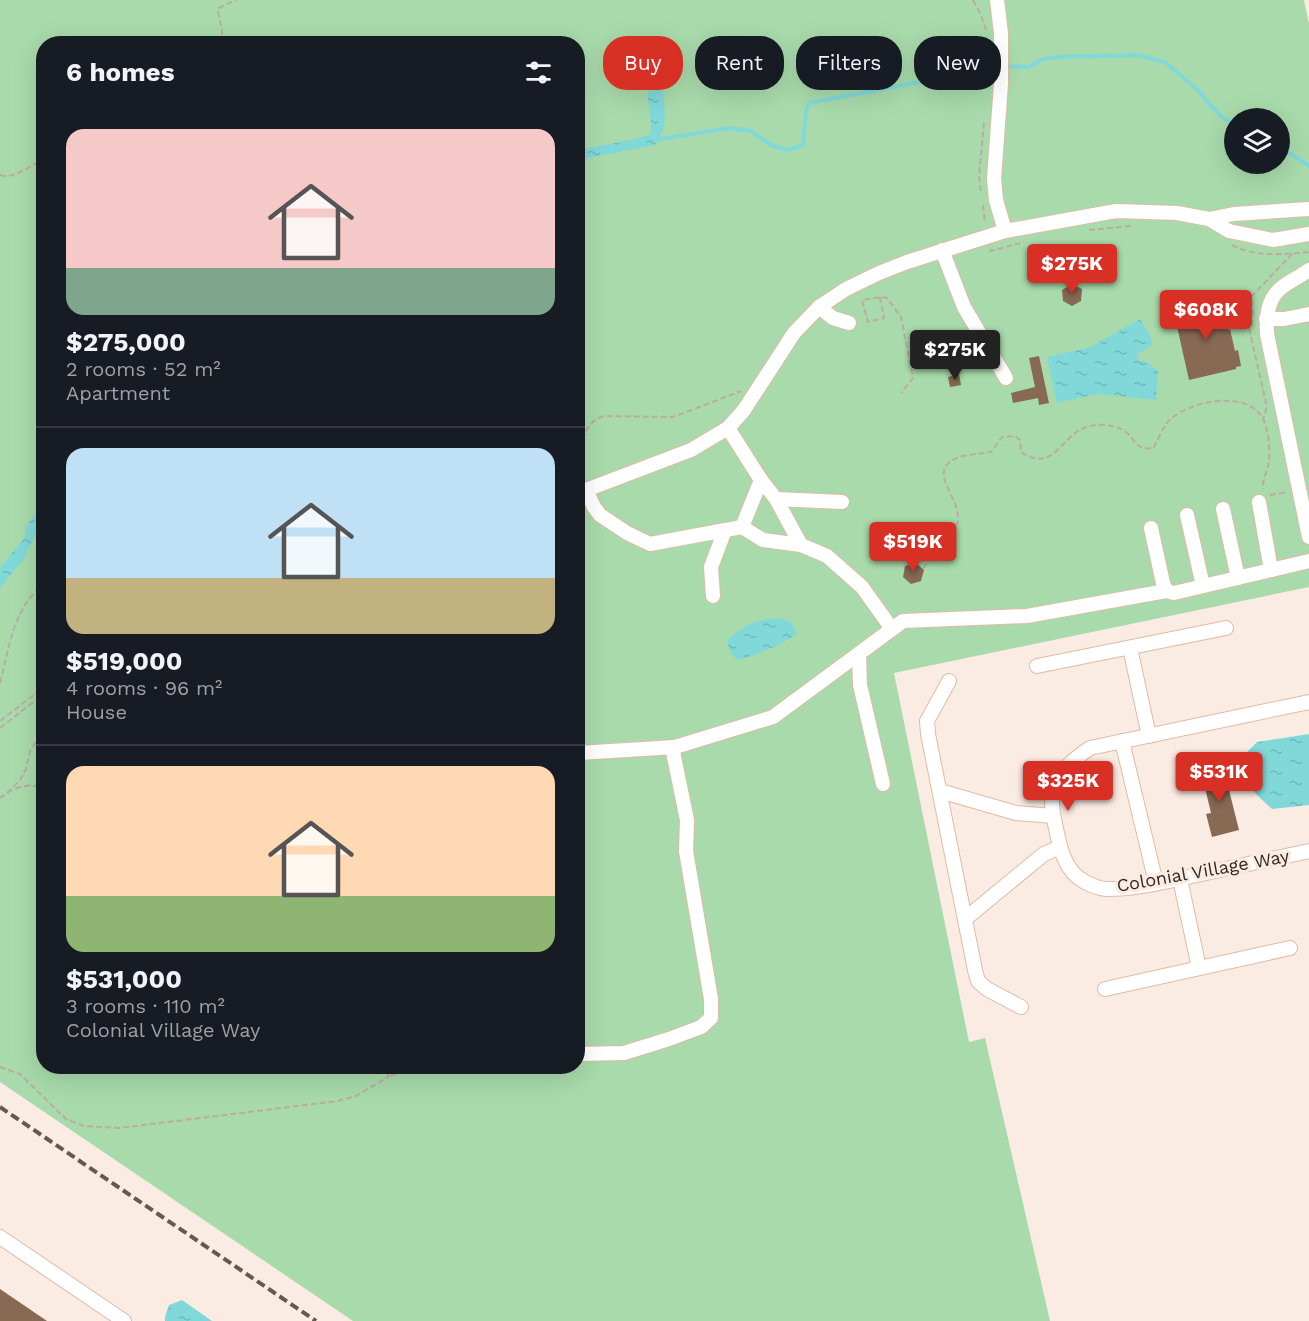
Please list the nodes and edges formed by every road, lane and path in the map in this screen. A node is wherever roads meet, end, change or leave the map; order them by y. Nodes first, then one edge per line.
1 (236, 0) edge
2 (973, 0) edge
3 (997, 0) edge
4 (222, 36) edge
5 (988, 36) edge
6 (984, 120) dead end
7 (36, 163) edge
8 (0, 175) edge
9 (1309, 209) edge
10 (1209, 219) junction
11 (1131, 226) dead end
12 (1005, 231) junction
13 (1084, 231) dead end
14 (1309, 234) edge
15 (987, 236) junction
16 (1030, 241) dead end
17 (1227, 243) dead end
18 (942, 250) junction
19 (1309, 252) edge
20 (1309, 270) edge
21 (880, 297) junction
22 (819, 307) junction
23 (1309, 314) edge
24 (1266, 319) junction
25 (849, 323) dead end
26 (1006, 378) dead end
27 (901, 393) dead end
28 (728, 428) junction
29 (761, 480) junction
30 (1299, 490) junction
31 (585, 491) edge
32 (585, 496) edge
33 (776, 500) junction
34 (842, 502) dead end
35 (1259, 502) dead end
36 (1223, 508) dead end
37 (1187, 515) dead end
38 (1307, 521) edge
39 (742, 527) junction
40 (1151, 528) dead end
41 (724, 530) junction
42 (1309, 537) edge
43 (801, 545) junction
44 (1309, 561) edge
45 (922, 568) dead end
46 (1271, 570) junction
47 (1238, 578) junction
48 (1203, 586) junction
49 (1166, 591) junction
50 (36, 592) edge
51 (713, 596) dead end
52 (1226, 628) dead end
53 (892, 629) junction
54 (1131, 648) junction
55 (860, 654) junction
56 (1037, 666) dead end
57 (949, 681) dead end
58 (0, 682) edge
59 (36, 693) edge
60 (36, 700) edge
61 (1309, 702) edge
62 (0, 721) edge
63 (0, 728) edge
64 (1149, 736) junction
65 (1122, 741) junction
66 (36, 742) edge
67 (672, 747) junction
68 (585, 753) edge
69 (883, 784) dead end
70 (36, 786) edge
71 (940, 791) junction
72 (7, 792) junction
73 (0, 798) edge
74 (1053, 816) junction
75 (1060, 847) junction
76 (1309, 851) edge
77 (1180, 879) junction
78 (1156, 883) junction
79 (964, 919) junction
80 (1290, 948) dead end
81 (1198, 968) junction
82 (1105, 989) dead end
83 (1021, 1007) dead end
84 (585, 1054) edge
85 (0, 1067) edge
86 (397, 1074) edge
87 (388, 1077) joint
88 (0, 1237) edge
89 (124, 1321) edge

1 - 4 path
2 - 5 path
3 - 12 street
6 - 15 path
7 - 8 path
9 - 10 street
10 - 12 street
10 - 14 street
11 - 13 path
12 - 15 street
15 - 16 path
15 - 18 street
17 - 19 path
18 - 22 street
18 - 26 street
20 - 24 street
21 - 21 path
21 - 27 path
22 - 25 street
22 - 28 street
23 - 24 street
24 - 30 street
28 - 29 street
28 - 31 street
29 - 33 street
29 - 39 street
30 - 38 street
30 - 45 path
32 - 41 street
33 - 34 street
33 - 43 street
35 - 46 street
36 - 47 street
37 - 48 street
38 - 42 street
39 - 41 street
39 - 43 street
40 - 49 street
41 - 51 street
43 - 53 street
44 - 46 street
46 - 47 street
47 - 48 street
48 - 49 street
49 - 53 street
50 - 58 path
52 - 54 street
53 - 55 street
54 - 56 street
54 - 64 street
55 - 67 street
55 - 69 street
57 - 71 street
59 - 62 path
60 - 63 path
61 - 64 street, Colonial Village Way
64 - 65 street, Colonial Village Way
65 - 74 street, Colonial Village Way
65 - 78 street
66 - 72 path
67 - 68 street
67 - 84 street
70 - 72 path
71 - 74 street
71 - 79 street
72 - 73 path
74 - 75 street, Colonial Village Way
75 - 78 street, Colonial Village Way
75 - 79 street
76 - 77 street, Colonial Village Way
77 - 78 street, Colonial Village Way
77 - 81 street
79 - 83 street
80 - 81 street
81 - 82 street
85 - 87 path
86 - 87 path
88 - 89 street

